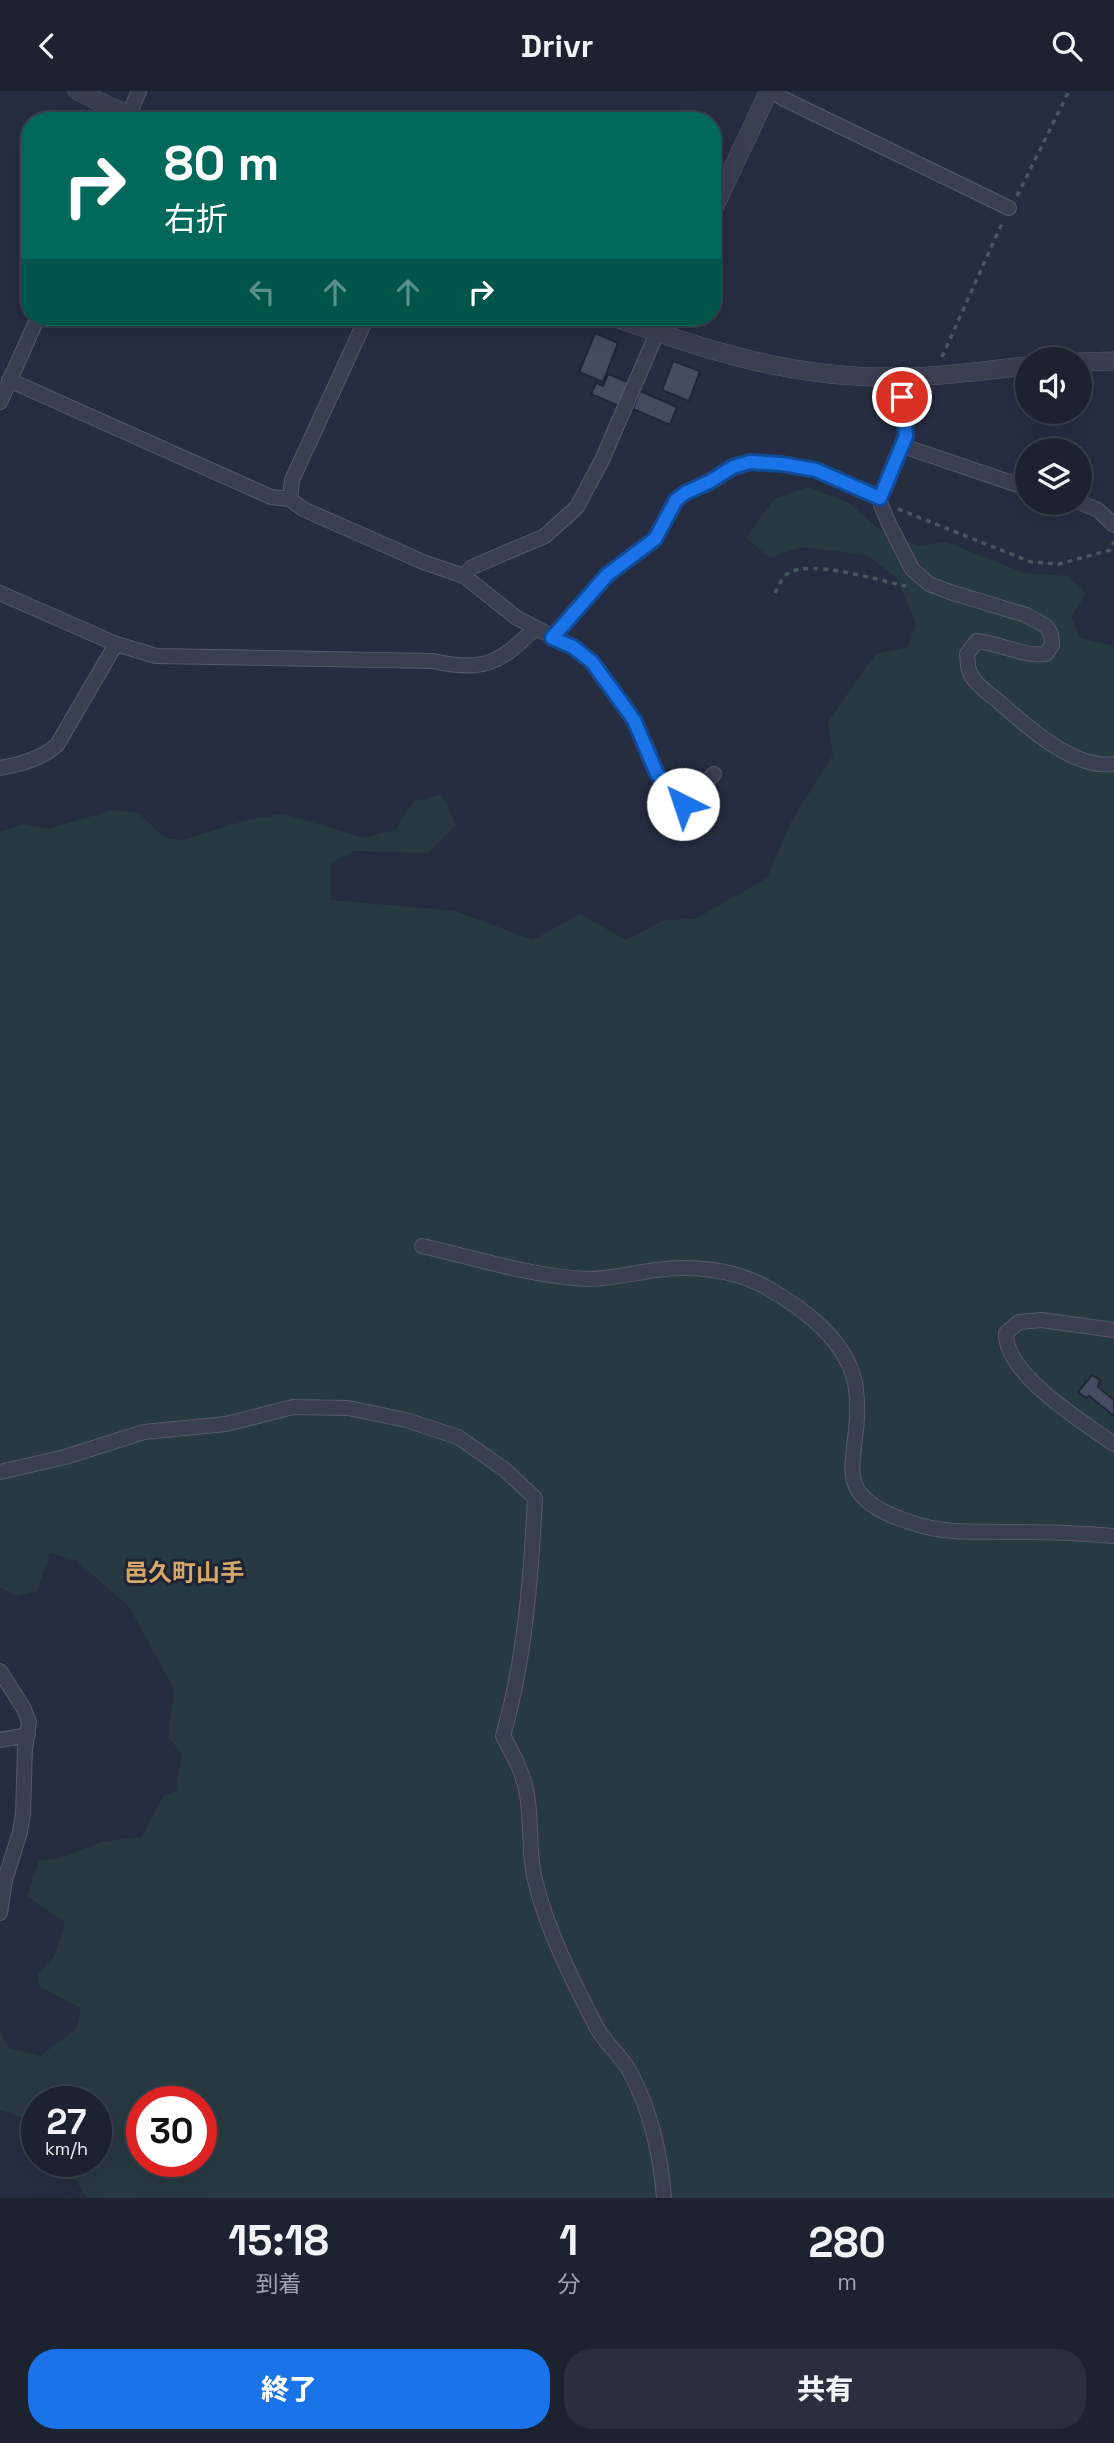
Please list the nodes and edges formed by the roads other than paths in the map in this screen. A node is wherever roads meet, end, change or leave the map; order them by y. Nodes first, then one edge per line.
1 (77, 91) edge
2 (139, 91) edge
3 (771, 91) edge
4 (118, 112) edge
5 (134, 112) edge
6 (721, 194) edge
7 (1009, 208) road end
8 (34, 326) edge
9 (363, 326) edge
10 (661, 326) edge
11 (663, 326) edge
12 (1114, 361) edge
13 (1092, 362) edge
14 (1015, 367) edge
15 (899, 377) junction
16 (9, 380) junction
17 (0, 402) edge
18 (903, 446) junction
19 (1015, 484) edge
20 (290, 499) junction
21 (881, 501) junction
22 (1092, 507) edge
23 (1114, 524) edge
24 (464, 576) junction
25 (0, 593) edge
26 (534, 629) junction
27 (552, 638) junction
28 (116, 644) junction
29 (1114, 764) edge
30 (0, 768) edge
31 (714, 774) dead end
32 (422, 1246) dead end
33 (1114, 1330) edge
34 (1114, 1444) edge
35 (0, 1472) edge
36 (1114, 1536) edge
37 (0, 1671) edge
38 (28, 1735) junction
39 (0, 1740) edge
40 (0, 1913) edge
41 (664, 2198) edge

1 - 4 street
2 - 5 street
3 - 6 street
3 - 7 street
8 - 16 street
9 - 20 street
10 - 24 street
11 - 15 street
12 - 13 street
14 - 15 street
15 - 18 street
16 - 17 street
16 - 20 street
18 - 19 street
18 - 21 street
20 - 24 street
21 - 27 street
21 - 29 street
22 - 23 street
24 - 26 street
25 - 28 street
26 - 27 street
26 - 28 street
27 - 31 street
28 - 30 street
32 - 36 street
33 - 34 street
35 - 41 street
37 - 38 street
38 - 39 street
38 - 40 street

